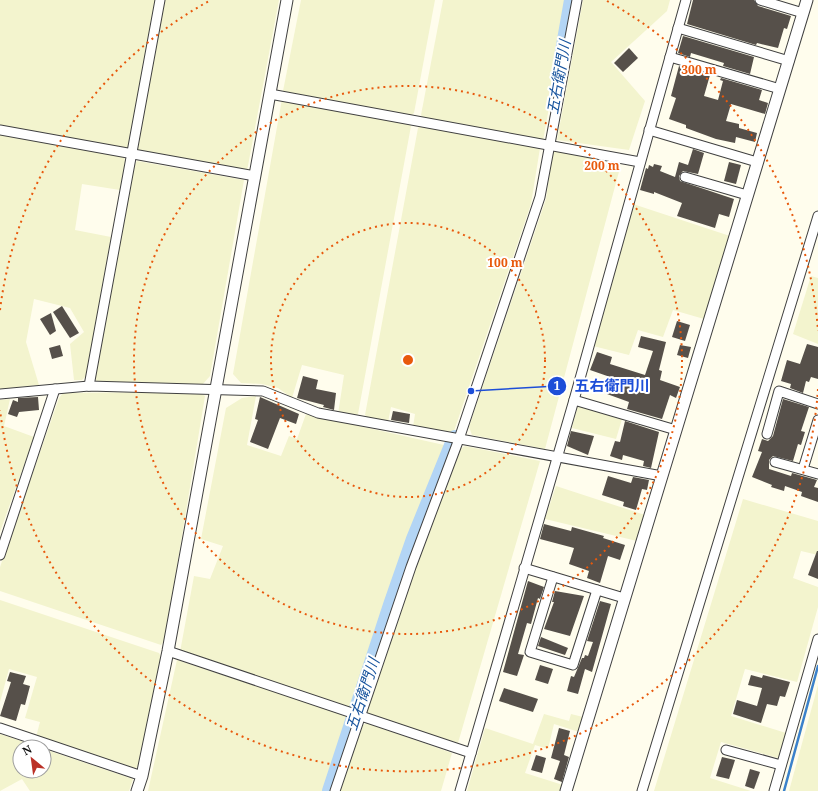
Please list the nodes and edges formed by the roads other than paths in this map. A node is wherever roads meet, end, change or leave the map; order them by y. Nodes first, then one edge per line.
1 (160, 0) edge
2 (287, 0) edge
3 (577, 0) edge
4 (686, 0) edge
5 (760, 0) edge
6 (807, 0) edge
7 (803, 13) junction
8 (678, 28) junction
9 (670, 58) junction
10 (789, 60) junction
11 (780, 89) junction
12 (270, 94) junction
13 (0, 130) edge
14 (649, 130) junction
15 (550, 146) junction
16 (132, 154) junction
17 (640, 162) junction
18 (757, 162) junction
19 (255, 176) junction
20 (685, 177) dead end
21 (747, 195) junction
22 (818, 216) edge
23 (89, 386) junction
24 (55, 389) junction
25 (217, 389) junction
26 (0, 394) edge
27 (574, 400) junction
28 (818, 404) edge
29 (818, 420) edge
30 (676, 430) junction
31 (767, 434) dead end
32 (458, 439) junction
33 (556, 458) junction
34 (775, 462) dead end
35 (803, 469) junction
36 (818, 474) edge
37 (662, 476) junction
38 (2, 539) edge
39 (0, 555) edge
40 (524, 568) junction
41 (553, 577) junction
42 (597, 590) junction
43 (624, 598) junction
44 (818, 639) edge
45 (168, 651) junction
46 (360, 717) junction
47 (0, 728) edge
48 (726, 750) dead end
49 (471, 753) junction
50 (782, 765) junction
51 (142, 776) junction
52 (137, 791) edge
53 (335, 791) edge
54 (460, 791) edge
55 (566, 791) edge
56 (642, 791) edge
57 (774, 791) edge

1 - 16 street
2 - 12 street
3 - 15 street
4 - 8 street
5 - 7 street
6 - 7 street
7 - 10 street
8 - 9 street
8 - 10 street
9 - 11 street
9 - 14 street
10 - 11 street
11 - 18 street
12 - 15 street
12 - 19 street
13 - 16 street
14 - 17 street
14 - 18 street
15 - 17 street
15 - 32 street
16 - 19 street
16 - 23 street
17 - 27 street
18 - 21 street
19 - 25 street
20 - 21 street
21 - 30 street
22 - 56 street
23 - 24 street
23 - 25 street
24 - 26 street
24 - 38 street
25 - 32 street
25 - 45 street
27 - 30 street
27 - 33 street
28 - 31 street
29 - 35 street
30 - 37 street
32 - 33 street
32 - 46 street
33 - 37 street
33 - 40 street
34 - 35 street
35 - 36 street
37 - 43 street
38 - 39 street
40 - 41 street
40 - 49 street
41 - 42 street
41 - 42 street
42 - 43 street
43 - 55 street
44 - 50 street
45 - 46 street
45 - 51 street
46 - 49 street
46 - 53 street
47 - 51 street
48 - 50 street
49 - 54 street
50 - 57 street
51 - 52 street

